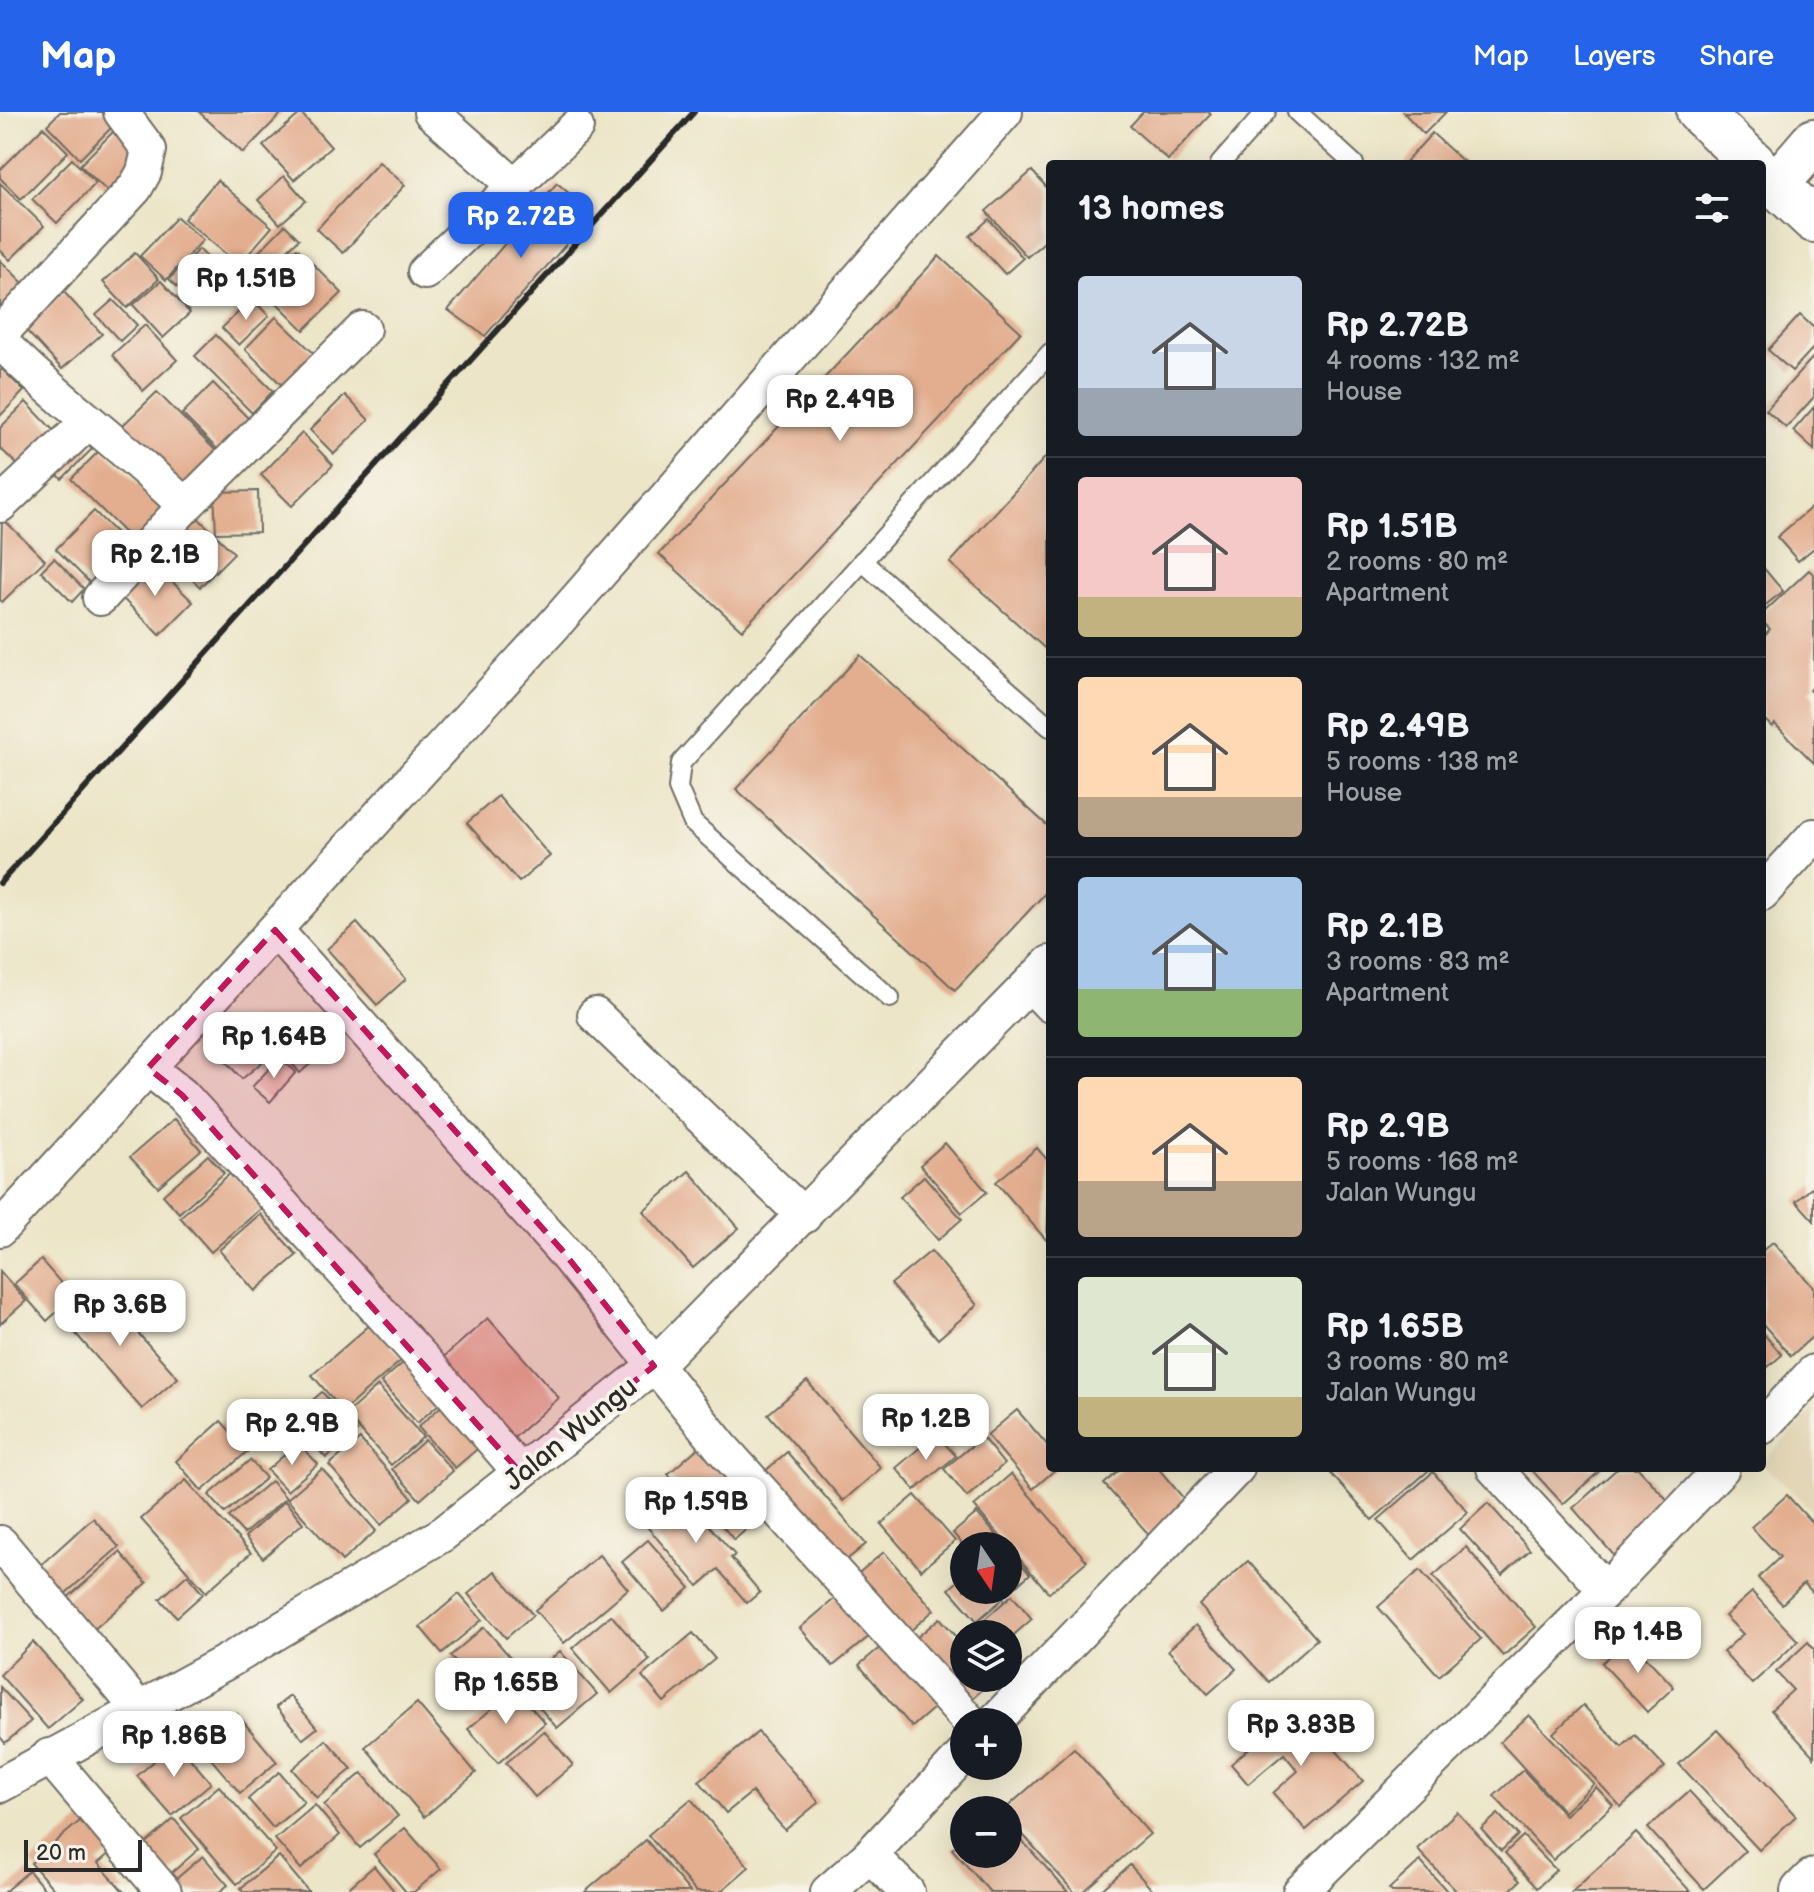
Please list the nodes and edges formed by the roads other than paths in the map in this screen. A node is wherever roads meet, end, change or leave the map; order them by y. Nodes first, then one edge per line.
1 (121, 112) edge
2 (431, 112) edge
3 (1005, 112) edge
4 (1266, 112) edge
5 (1297, 112) edge
6 (1699, 112) edge
7 (576, 127) dead end
8 (1814, 141) edge
9 (1224, 160) edge
10 (1350, 160) edge
11 (1744, 160) edge
12 (1766, 178) edge
13 (1766, 182) edge
14 (516, 187) junction
15 (1814, 220) edge
16 (425, 272) dead end
17 (363, 329) dead end
18 (0, 334) edge
19 (0, 341) edge
20 (1046, 357) edge
21 (87, 423) junction
22 (0, 505) edge
23 (185, 506) junction
24 (862, 561) junction
25 (100, 598) dead end
26 (1046, 723) edge
27 (1814, 836) edge
28 (1766, 889) edge
29 (275, 930) junction
30 (1043, 984) edge
31 (890, 998) dead end
32 (595, 1015) dead end
33 (148, 1068) junction
34 (804, 1216) junction
35 (0, 1229) edge
36 (654, 1366) junction
37 (1814, 1372) edge
38 (1766, 1423) edge
39 (520, 1472) junction
40 (1233, 1472) edge
41 (1498, 1472) edge
42 (1718, 1472) edge
43 (0, 1543) edge
44 (1606, 1590) junction
45 (137, 1707) junction
46 (957, 1708) edge
47 (1007, 1708) edge
48 (49, 1756) junction
49 (950, 1769) edge
50 (0, 1785) edge
51 (870, 1855) junction
52 (1814, 1881) edge
53 (164, 1892) edge
54 (828, 1892) edge
55 (907, 1892) edge
56 (1300, 1892) edge
57 (1803, 1892) edge

1 - 18 street
2 - 14 street
3 - 29 street
4 - 9 lane
5 - 10 lane
6 - 11 main road
7 - 14 street
8 - 12 main road
13 - 15 main road
14 - 16 street
17 - 23 street
19 - 21 street
20 - 24 lane
21 - 22 street
21 - 23 street
23 - 25 street
24 - 26 lane
24 - 31 lane
27 - 28 street
29 - 33 street
29 - 36 street
30 - 34 street, Jalan Wungu
32 - 34 street
33 - 35 street
33 - 39 street
34 - 36 street, Jalan Wungu
36 - 39 street, Jalan Wungu
36 - 46 street
37 - 38 street
39 - 45 street, Jalan Wungu
40 - 47 street
41 - 44 street
42 - 44 street
43 - 45 street
44 - 56 street
45 - 48 street, Jalan Wungu
48 - 50 street, Jalan Wungu
48 - 53 street
49 - 51 street
51 - 54 street
51 - 55 street
52 - 57 main road

